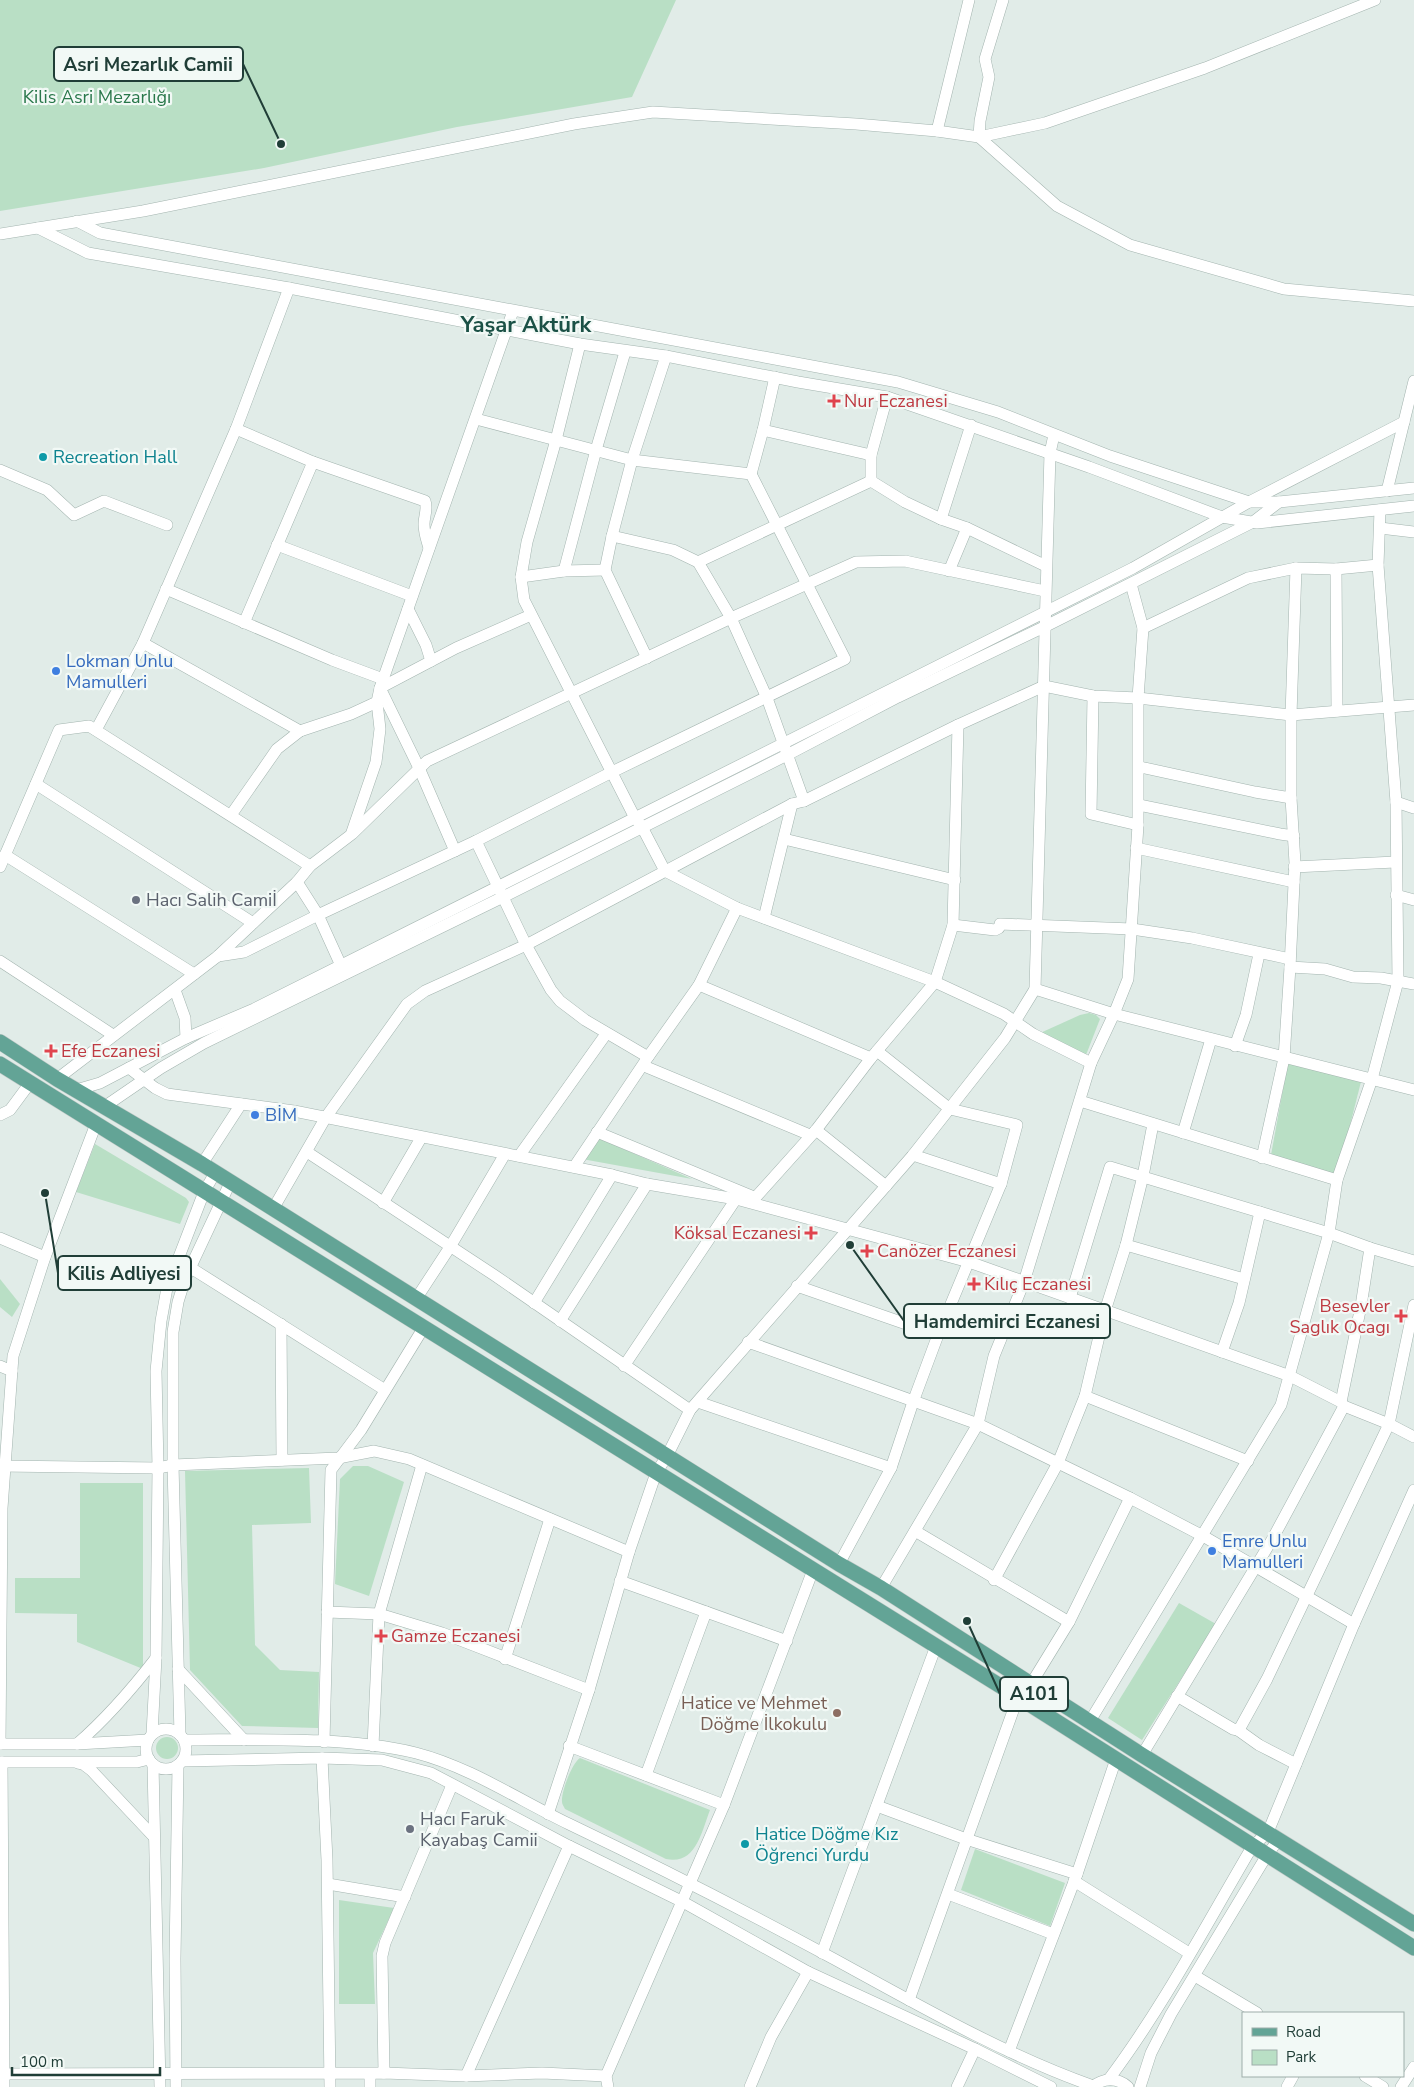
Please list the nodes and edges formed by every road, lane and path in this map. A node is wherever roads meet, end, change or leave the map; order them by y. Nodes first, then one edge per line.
1 (969, 0) edge
2 (1003, 0) edge
3 (1375, 0) edge
4 (937, 131) junction
5 (980, 137) junction
6 (77, 221) junction
7 (38, 228) junction
8 (0, 234) edge
9 (289, 288) junction
10 (1414, 301) edge
11 (513, 311) junction
12 (508, 329) junction
13 (580, 344) junction
14 (625, 352) junction
15 (666, 356) junction
16 (775, 377) junction
17 (1414, 381) edge
18 (887, 396) junction
19 (476, 418) junction
20 (1404, 422) junction
21 (971, 426) junction
22 (236, 429) junction
23 (763, 430) junction
24 (1054, 435) junction
25 (556, 440) junction
26 (596, 450) junction
27 (871, 454) junction
28 (1050, 454) junction
29 (632, 460) junction
30 (313, 462) junction
31 (0, 470) edge
32 (751, 474) junction
33 (871, 481) junction
34 (1414, 488) edge
35 (1387, 490) junction
36 (1249, 502) junction
37 (1279, 502) junction
38 (1414, 506) edge
39 (1380, 510) junction
40 (1222, 517) junction
41 (941, 519) junction
42 (1253, 522) junction
43 (166, 525) dead end
44 (778, 525) junction
45 (966, 528) junction
46 (1380, 528) junction
47 (1414, 532) edge
48 (612, 536) junction
49 (277, 545) junction
50 (429, 548) junction
51 (698, 562) junction
52 (1378, 565) junction
53 (1046, 566) junction
54 (1296, 568) junction
55 (605, 570) junction
56 (1336, 570) junction
57 (564, 571) junction
58 (950, 571) junction
59 (521, 577) junction
60 (808, 584) junction
61 (1130, 584) junction
62 (166, 589) junction
63 (1045, 591) junction
64 (412, 596) junction
65 (408, 609) junction
66 (1046, 610) junction
67 (532, 615) junction
68 (731, 618) junction
69 (244, 623) junction
70 (1044, 627) junction
71 (1143, 628) junction
72 (143, 643) junction
73 (647, 658) junction
74 (431, 661) junction
75 (382, 683) junction
76 (1044, 686) junction
77 (572, 692) junction
78 (1093, 696) junction
79 (766, 698) junction
80 (1138, 698) junction
81 (377, 702) junction
82 (1414, 705) edge
83 (1388, 707) junction
84 (1338, 711) junction
85 (1291, 715) junction
86 (958, 724) junction
87 (96, 730) junction
88 (300, 731) junction
89 (783, 744) junction
90 (787, 755) junction
91 (1140, 767) junction
92 (419, 768) junction
93 (612, 772) junction
94 (36, 784) junction
95 (1292, 798) junction
96 (804, 801) junction
97 (1396, 802) junction
98 (792, 804) junction
99 (1139, 805) junction
100 (1414, 808) edge
101 (231, 814) junction
102 (634, 816) junction
103 (1138, 825) junction
104 (642, 826) junction
105 (352, 834) junction
106 (1294, 836) junction
107 (784, 839) junction
108 (476, 842) junction
109 (1136, 848) junction
110 (455, 851) junction
111 (5, 855) junction
112 (1395, 862) junction
113 (310, 866) junction
114 (0, 867) edge
115 (1294, 867) junction
116 (665, 871) junction
117 (955, 880) junction
118 (296, 882) junction
119 (1294, 882) junction
120 (498, 885) junction
121 (1396, 895) junction
122 (503, 897) junction
123 (1414, 900) edge
124 (737, 908) junction
125 (318, 915) junction
126 (764, 918) junction
127 (253, 923) junction
128 (953, 925) junction
129 (1036, 926) junction
130 (1132, 929) junction
131 (526, 945) junction
132 (1260, 954) junction
133 (218, 956) junction
134 (0, 961) edge
135 (1290, 963) junction
136 (343, 969) junction
137 (194, 974) junction
138 (1398, 980) junction
139 (935, 982) junction
140 (1414, 984) edge
141 (699, 985) junction
142 (1035, 988) junction
143 (175, 990) junction
144 (1114, 1014) junction
145 (1016, 1024) junction
146 (113, 1034) junction
147 (606, 1034) junction
148 (186, 1038) junction
149 (1211, 1039) junction
150 (0, 1042) edge
151 (1235, 1046) junction
152 (874, 1054) junction
153 (1284, 1058) junction
154 (646, 1062) junction
155 (1091, 1062) junction
156 (0, 1064) edge
157 (129, 1068) junction
158 (57, 1079) junction
159 (144, 1079) junction
160 (1372, 1079) junction
161 (30, 1082) junction
162 (76, 1090) junction
163 (1414, 1090) edge
164 (1080, 1101) junction
165 (241, 1104) junction
166 (104, 1107) junction
167 (950, 1109) junction
168 (0, 1115) edge
169 (326, 1117) junction
170 (96, 1124) junction
171 (1153, 1124) junction
172 (597, 1132) junction
173 (813, 1133) junction
174 (1184, 1133) junction
175 (421, 1138) junction
176 (307, 1152) junction
177 (505, 1154) junction
178 (913, 1155) junction
179 (519, 1156) junction
180 (1262, 1158) junction
181 (574, 1167) junction
182 (208, 1169) junction
183 (612, 1175) junction
184 (1143, 1176) junction
185 (1337, 1180) junction
186 (230, 1183) junction
187 (647, 1184) junction
188 (1001, 1184) junction
189 (886, 1186) junction
190 (204, 1192) junction
191 (755, 1198) junction
192 (736, 1199) junction
193 (221, 1202) junction
194 (383, 1203) junction
195 (272, 1209) junction
196 (1260, 1212) junction
197 (849, 1229) junction
198 (1329, 1233) junction
199 (0, 1238) edge
200 (1126, 1245) junction
201 (450, 1247) junction
202 (1370, 1248) junction
203 (45, 1257) junction
204 (1414, 1261) edge
205 (969, 1262) junction
206 (190, 1268) junction
207 (1244, 1279) junction
208 (1024, 1282) junction
209 (796, 1286) junction
210 (1070, 1298) junction
211 (416, 1299) junction
212 (534, 1303) junction
213 (1414, 1305) edge
214 (1105, 1311) junction
215 (560, 1321) junction
216 (281, 1324) junction
217 (424, 1327) junction
218 (938, 1335) junction
219 (748, 1342) junction
220 (1409, 1350) edge
221 (1222, 1352) junction
222 (0, 1366) edge
223 (624, 1366) junction
224 (6, 1372) edge
225 (1290, 1376) junction
226 (386, 1390) junction
227 (1085, 1396) junction
228 (913, 1402) junction
229 (1343, 1404) junction
230 (694, 1406) junction
231 (978, 1424) junction
232 (1389, 1424) junction
233 (1414, 1437) edge
234 (667, 1456) junction
235 (338, 1458) junction
236 (282, 1460) junction
237 (1248, 1461) junction
238 (1058, 1463) junction
239 (173, 1465) junction
240 (422, 1465) junction
241 (3, 1466) edge
242 (158, 1468) junction
243 (891, 1468) junction
244 (656, 1473) junction
245 (1414, 1490) edge
246 (1130, 1498) junction
247 (550, 1519) junction
248 (915, 1531) junction
249 (1203, 1536) junction
250 (629, 1552) junction
251 (839, 1564) junction
252 (1256, 1566) junction
253 (813, 1570) junction
254 (994, 1580) junction
255 (620, 1581) junction
256 (881, 1588) junction
257 (1308, 1596) junction
258 (1, 1606) edge
259 (327, 1612) junction
260 (706, 1612) junction
261 (379, 1614) junction
262 (1069, 1622) junction
263 (1354, 1624) junction
264 (787, 1641) junction
265 (936, 1646) junction
266 (156, 1658) junction
267 (505, 1658) junction
268 (178, 1669) junction
269 (1031, 1684) junction
270 (589, 1690) junction
271 (1177, 1696) junction
272 (1018, 1697) junction
273 (1090, 1721) junction
274 (1238, 1730) junction
275 (150, 1737) junction
276 (182, 1738) junction
277 (244, 1740) junction
278 (324, 1742) junction
279 (0, 1744) edge
280 (77, 1744) junction
281 (373, 1746) junction
282 (569, 1746) junction
283 (1142, 1755) junction
284 (322, 1758) junction
285 (1116, 1759) junction
286 (68, 1761) junction
287 (151, 1761) junction
288 (1, 1762) edge
289 (180, 1763) junction
290 (1296, 1764) junction
291 (646, 1775) junction
292 (452, 1785) junction
293 (724, 1805) junction
294 (877, 1806) junction
295 (548, 1814) junction
296 (1273, 1836) junction
297 (154, 1837) junction
298 (966, 1839) junction
299 (569, 1846) junction
300 (1252, 1847) junction
301 (1267, 1855) junction
302 (1075, 1878) junction
303 (691, 1883) junction
304 (328, 1884) junction
305 (1, 1893) edge
306 (948, 1894) junction
307 (405, 1897) junction
308 (683, 1902) junction
309 (1414, 1924) edge
310 (1053, 1934) junction
311 (1414, 1948) edge
312 (822, 1953) junction
313 (1189, 1953) junction
314 (808, 1972) junction
315 (1195, 1976) junction
316 (909, 2000) junction
317 (1254, 2012) edge
318 (975, 2049) junction
319 (1009, 2051) junction
320 (1414, 2067) edge
321 (330, 2073) junction
322 (384, 2073) junction
323 (2, 2074) edge
324 (160, 2074) junction
325 (176, 2074) junction
326 (370, 2074) junction
327 (466, 2076) junction
328 (1367, 2077) edge
329 (1109, 2079) junction
330 (607, 2081) edge
331 (1092, 2086) edge
332 (4, 2087) edge
333 (160, 2087) edge
334 (176, 2087) edge
335 (330, 2087) edge
336 (370, 2087) edge
337 (750, 2087) edge
338 (957, 2087) edge
339 (1051, 2087) edge
340 (1128, 2087) edge
341 (1140, 2087) edge
342 (1383, 2087) edge
343 (1401, 2087) edge

1 - 4 street
2 - 5 street
3 - 5 street
4 - 5 street
4 - 6 street
5 - 10 street
6 - 7 street
6 - 11 street
7 - 8 street
7 - 9 street
9 - 12 street
9 - 22 street
11 - 12 street
11 - 24 street
12 - 13 street
12 - 19 street
13 - 14 street
13 - 25 street
14 - 15 street
14 - 26 street
15 - 16 street
15 - 29 street
16 - 18 street
16 - 23 street
17 - 20 street
18 - 21 street
18 - 27 street
19 - 25 street
19 - 50 street
20 - 35 street
20 - 36 street
21 - 28 street
21 - 41 street
22 - 30 street
22 - 62 street
23 - 27 street
23 - 32 street
24 - 28 street
24 - 36 street
25 - 26 street
25 - 59 street
26 - 29 street
26 - 57 street
27 - 33 street
28 - 40 street
28 - 53 street
29 - 32 street
29 - 48 street
30 - 49 street
30 - 50 street
31 - 43 street
32 - 44 street
33 - 41 street
33 - 44 street
34 - 35 street
35 - 37 street
36 - 37 street
36 - 40 street
37 - 42 street
38 - 39 street
39 - 42 street
39 - 46 street
40 - 42 street
40 - 66 street
41 - 45 street
42 - 61 street
44 - 51 street
44 - 60 street
45 - 53 street
45 - 58 street
46 - 47 street
46 - 52 street
48 - 51 street
48 - 55 street
49 - 64 street
49 - 69 street
50 - 64 street
51 - 68 street
52 - 56 street
52 - 83 street
53 - 63 street
54 - 56 street
54 - 71 street
54 - 85 street
55 - 57 street
55 - 73 street
56 - 84 street
57 - 59 street
58 - 60 street
58 - 63 street
59 - 67 street
60 - 68 street
60 - 79 street
61 - 70 street
61 - 71 street
62 - 69 street
62 - 72 street
63 - 66 street
64 - 65 street
65 - 74 street
65 - 75 street
66 - 70 street
66 - 89 street
67 - 74 street
67 - 77 street
68 - 73 street
68 - 79 street
69 - 75 street
70 - 76 street
70 - 90 street
71 - 80 street
72 - 87 street
72 - 88 street
73 - 77 street
74 - 75 street
75 - 81 street
75 - 92 street
76 - 78 street
76 - 86 street
76 - 129 street
77 - 92 street
77 - 93 street
78 - 80 street
78 - 103 street
79 - 89 street
79 - 93 street
80 - 85 street
80 - 91 street
81 - 88 street
81 - 105 street
82 - 83 street
83 - 84 street
83 - 97 street
84 - 85 street
85 - 95 street
86 - 96 street
86 - 117 street
87 - 94 street
87 - 101 street
88 - 101 street
89 - 90 street
89 - 102 street
90 - 96 street
90 - 104 street
91 - 95 street
91 - 99 street
92 - 105 street
92 - 110 street
93 - 102 street
93 - 108 street
94 - 111 street
94 - 127 street
95 - 106 street
96 - 98 street
97 - 100 street
97 - 112 street
98 - 107 street
98 - 116 street
99 - 103 street
99 - 106 street
101 - 113 street
102 - 104 street
102 - 120 street
103 - 109 street
104 - 116 street
104 - 122 street
105 - 113 street
106 - 115 street
107 - 117 street
107 - 126 street
108 - 110 street
108 - 120 street
109 - 119 street
109 - 130 street
110 - 125 street
111 - 114 street
111 - 137 street
112 - 115 street
112 - 121 street
113 - 118 street
115 - 119 street
116 - 124 street
116 - 131 street
117 - 128 street
118 - 125 street
118 - 127 street
119 - 135 street
120 - 122 street
120 - 136 street
121 - 123 street
121 - 138 street
122 - 131 street
122 - 136 street
124 - 126 street
124 - 141 street
125 - 133 street
125 - 136 street
126 - 139 street
127 - 133 street
128 - 129 street
128 - 139 street
129 - 130 street
129 - 142 street
130 - 132 street
130 - 144 street
131 - 147 street
131 - 169 street
132 - 135 street
132 - 151 street
133 - 137 street
134 - 146 street
135 - 138 street
135 - 153 street
136 - 148 street
136 - 159 street
137 - 143 street
138 - 140 street
138 - 160 street
139 - 145 street
139 - 152 street
141 - 152 street
141 - 154 street
142 - 144 street
142 - 145 street
143 - 146 street
143 - 148 street
144 - 149 street
144 - 155 street
145 - 155 street
145 - 167 street
146 - 158 street
147 - 154 street
147 - 179 street
148 - 157 street
149 - 151 street
149 - 174 street
150 - 158 main road
151 - 153 street
152 - 167 street
152 - 173 street
153 - 160 street
153 - 180 street
154 - 172 street
154 - 173 street
155 - 164 street
156 - 161 main road
157 - 159 street
157 - 162 street
158 - 162 main road
159 - 165 street
159 - 166 street
160 - 163 street
160 - 185 street
161 - 168 street
161 - 170 main road
162 - 166 main road
164 - 171 street
164 - 208 street
165 - 169 street
165 - 182 street
166 - 182 main road
167 - 178 street
167 - 188 street
169 - 175 street
169 - 176 street
170 - 190 main road
170 - 203 street
171 - 174 street
171 - 184 street
172 - 181 street
172 - 191 street
173 - 189 street
173 - 191 street
174 - 180 street
175 - 177 street
175 - 194 street
176 - 194 street
176 - 195 street
177 - 179 street
177 - 201 street
178 - 188 street
178 - 189 street
179 - 181 street
180 - 185 street
181 - 183 street
182 - 186 main road
182 - 190 street
183 - 187 street
183 - 212 street
184 - 196 street
184 - 200 street
184 - 210 street
185 - 198 street
186 - 193 street
186 - 195 main road
187 - 192 street
187 - 215 street
188 - 205 street
189 - 197 street
190 - 193 main road
190 - 242 street
191 - 192 street
192 - 197 street
192 - 223 street
193 - 206 street
193 - 217 main road
194 - 201 street
195 - 211 main road
196 - 198 street
196 - 207 street
197 - 205 street
197 - 209 street
198 - 202 street
198 - 225 street
199 - 203 street
200 - 207 street
200 - 214 street
201 - 211 street
201 - 212 street
202 - 204 street
202 - 229 street
203 - 224 street
205 - 208 street
205 - 218 street
206 - 216 street
206 - 239 street
207 - 221 street
208 - 210 street
208 - 231 street
209 - 218 street
209 - 219 street
210 - 214 street
211 - 234 main road
212 - 215 street
213 - 220 street
214 - 221 street
214 - 227 street
215 - 223 street
216 - 226 street
216 - 236 street
217 - 226 street
217 - 244 main road
218 - 228 street
219 - 228 street
219 - 230 street
220 - 232 street
221 - 225 street
222 - 224 street
223 - 230 street
224 - 241 street
225 - 229 street
225 - 237 street
226 - 235 street
227 - 237 street
227 - 238 street
228 - 231 street
228 - 243 street
229 - 232 street
229 - 252 street
230 - 234 street
230 - 243 street
231 - 238 street
231 - 248 street
232 - 233 street
232 - 257 street
234 - 244 street
234 - 251 main road
235 - 236 street
235 - 240 street
235 - 259 street
236 - 239 street
237 - 249 street
238 - 246 street
238 - 254 street
239 - 242 street
239 - 268 street
240 - 247 street
240 - 261 street
241 - 242 street
241 - 258 street
242 - 266 street
243 - 251 street
244 - 250 street
244 - 253 main road
245 - 263 street
246 - 249 street
246 - 262 street
247 - 250 street
247 - 267 street
248 - 254 street
248 - 256 street
249 - 252 street
249 - 273 street
250 - 255 street
251 - 256 main road
252 - 257 street
252 - 271 street
253 - 264 street
253 - 265 main road
254 - 262 street
255 - 260 street
255 - 270 street
256 - 269 main road
257 - 263 street
257 - 274 street
258 - 279 street
259 - 261 street
259 - 278 street
260 - 264 street
260 - 291 street
261 - 267 street
261 - 281 street
262 - 269 street
263 - 290 street
264 - 293 street
265 - 272 main road
265 - 294 street
266 - 275 street
266 - 280 street
267 - 270 street
268 - 276 street
268 - 277 street
269 - 273 main road
270 - 282 street
271 - 274 street
271 - 283 street
272 - 285 main road
272 - 298 street
273 - 283 main road
274 - 290 street
275 - 276 street
275 - 280 street
275 - 287 street
276 - 277 street
276 - 289 street
277 - 278 street
278 - 281 street
279 - 280 street
281 - 295 street
282 - 291 street
282 - 295 street
283 - 296 main road
284 - 289 street
284 - 292 street
284 - 304 street
285 - 300 main road
285 - 302 street
286 - 287 street
286 - 288 street
286 - 297 street
287 - 289 street
287 - 297 street
288 - 305 street
289 - 325 street
290 - 296 street
291 - 293 street
292 - 299 street
292 - 307 street
293 - 303 street
294 - 298 street
294 - 312 street
295 - 303 street
296 - 300 street
296 - 301 street
296 - 309 main road
297 - 324 street
298 - 302 street
298 - 306 street
299 - 308 street
299 - 327 street
300 - 301 main road
300 - 313 street
301 - 311 main road
301 - 315 street
302 - 310 street
302 - 313 street
303 - 308 street
303 - 312 street
304 - 307 street
304 - 321 street
305 - 323 street
306 - 310 street
306 - 316 street
307 - 322 street
308 - 314 street
308 - 330 street
310 - 319 street
312 - 316 street
313 - 329 street
314 - 318 street
314 - 337 street
315 - 317 street
315 - 341 street
316 - 319 street
318 - 338 street
318 - 339 street
319 - 331 street
320 - 343 street
321 - 325 street
321 - 326 street
321 - 335 street
322 - 326 street
322 - 327 street
323 - 324 street
323 - 332 street
324 - 325 street
324 - 333 street
325 - 334 street
326 - 336 street
327 - 330 street
328 - 342 street
329 - 331 street
329 - 340 street

